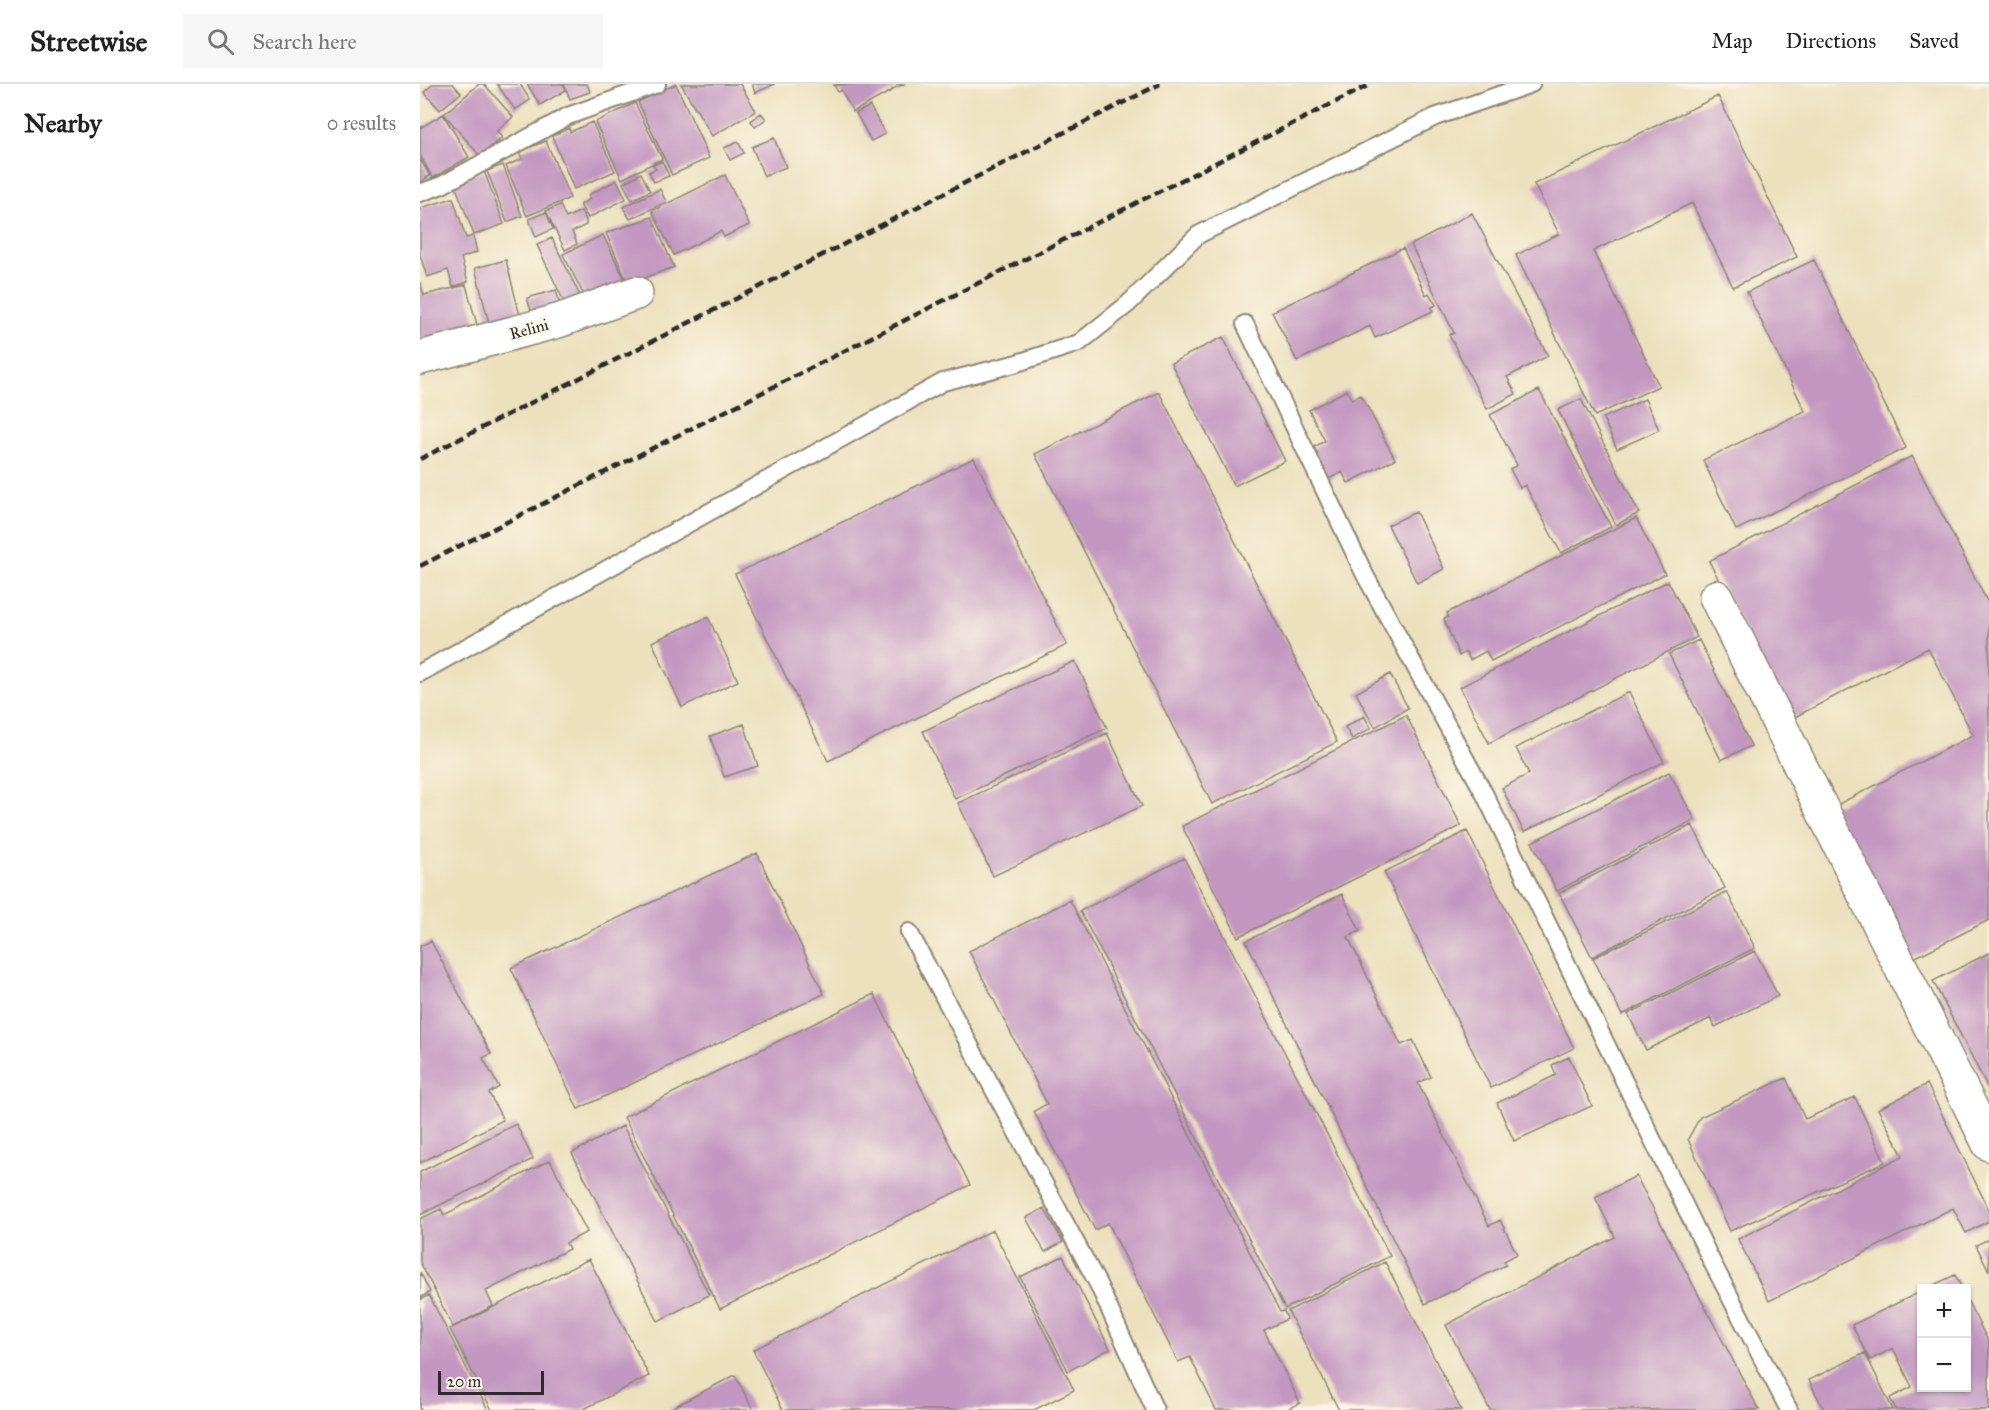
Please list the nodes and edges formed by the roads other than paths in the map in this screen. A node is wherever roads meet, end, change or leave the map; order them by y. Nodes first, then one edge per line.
1 (657, 84) edge
2 (1530, 84) edge
3 (420, 193) edge
4 (636, 293) dead end
5 (1245, 324) dead end
6 (420, 358) edge
7 (1716, 597) dead end
8 (420, 673) edge
9 (909, 932) dead end
10 (1989, 1144) edge
11 (1155, 1410) edge
12 (1789, 1410) edge

1 - 3 lane
2 - 8 lane
4 - 6 street, Relini
5 - 12 lane
7 - 10 street
9 - 11 lane

